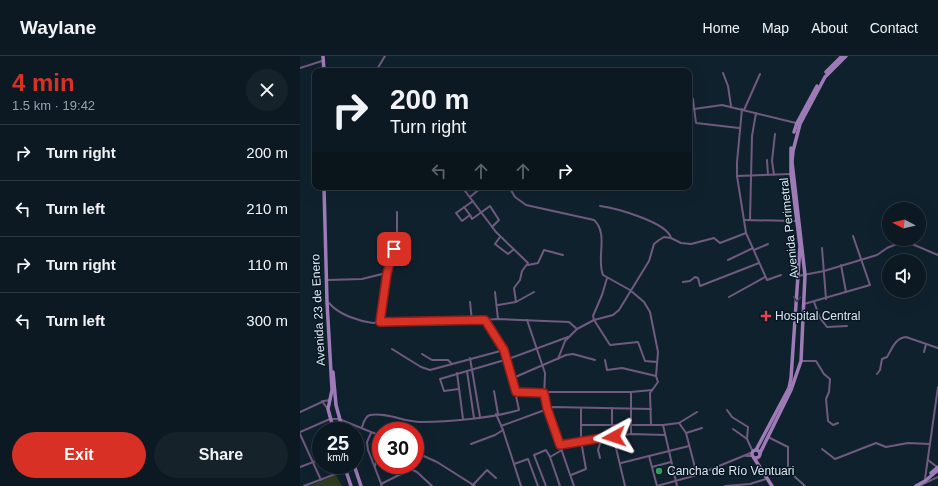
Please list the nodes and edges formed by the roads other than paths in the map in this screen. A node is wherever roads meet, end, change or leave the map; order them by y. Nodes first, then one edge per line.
1 (322, 56) edge
2 (385, 56) edge
3 (842, 56) edge
4 (846, 56) edge
5 (322, 61) junction
6 (300, 68) edge
7 (323, 68) edge
8 (323, 68) edge
9 (379, 68) edge
10 (723, 74) dead end
11 (760, 74) dead end
12 (693, 100) dead end
13 (731, 106) junction
14 (694, 109) junction
15 (743, 110) junction
16 (756, 113) junction
17 (798, 124) junction
18 (739, 128) junction
19 (775, 134) dead end
20 (767, 160) dead end
21 (792, 174) junction
22 (751, 175) junction
23 (768, 175) junction
24 (774, 175) junction
25 (737, 176) junction
26 (325, 190) edge
27 (325, 190) edge
28 (465, 190) edge
29 (478, 190) edge
30 (511, 190) edge
31 (470, 197) junction
32 (473, 201) junction
33 (600, 206) dead end
34 (464, 207) junction
35 (397, 212) dead end
36 (482, 214) junction
37 (470, 215) junction
38 (744, 220) junction
39 (750, 220) junction
40 (798, 221) junction
41 (492, 227) junction
42 (746, 232) junction
43 (853, 236) dead end
44 (500, 237) junction
45 (671, 238) junction
46 (768, 244) dead end
47 (890, 246) edge
48 (917, 246) edge
49 (822, 248) dead end
50 (753, 249) junction
51 (513, 250) junction
52 (563, 255) dead end
53 (938, 255) edge
54 (728, 260) dead end
55 (861, 260) junction
56 (759, 263) junction
57 (528, 265) junction
58 (841, 265) junction
59 (824, 271) junction
60 (387, 273) junction
61 (781, 275) dead end
62 (805, 275) junction
63 (798, 276) junction
64 (765, 277) junction
65 (607, 278) junction
66 (328, 280) junction
67 (683, 282) dead end
68 (630, 290) junction
69 (495, 292) dead end
70 (534, 292) dead end
71 (846, 292) junction
72 (729, 296) dead end
73 (826, 298) junction
74 (470, 302) dead end
75 (516, 302) junction
76 (814, 302) junction
77 (329, 303) junction
78 (804, 304) junction
79 (498, 305) junction
80 (498, 319) junction
81 (485, 320) junction
82 (526, 320) junction
83 (594, 320) junction
84 (472, 321) junction
85 (380, 322) junction
86 (847, 326) dead end
87 (577, 329) junction
88 (569, 336) junction
89 (926, 344) junction
90 (938, 348) edge
91 (392, 349) dead end
92 (536, 349) junction
93 (793, 349) junction
94 (802, 349) junction
95 (504, 350) junction
96 (924, 352) dead end
97 (422, 354) dead end
98 (470, 358) junction
99 (508, 359) junction
100 (558, 359) junction
101 (595, 360) dead end
102 (605, 360) dead end
103 (802, 361) junction
104 (657, 362) junction
105 (452, 364) junction
106 (543, 366) junction
107 (474, 369) junction
108 (467, 371) junction
109 (457, 373) junction
110 (877, 374) dead end
111 (656, 376) junction
112 (513, 378) junction
113 (938, 387) edge
114 (459, 389) junction
115 (652, 390) junction
116 (494, 391) dead end
117 (516, 392) junction
118 (631, 392) junction
119 (544, 393) junction
120 (322, 401) junction
121 (333, 403) junction
122 (328, 407) junction
123 (547, 408) junction
124 (581, 408) junction
125 (612, 408) junction
126 (631, 409) junction
127 (651, 409) junction
128 (727, 410) dead end
129 (300, 412) edge
130 (697, 412) dead end
131 (497, 414) junction
132 (480, 417) junction
133 (463, 418) junction
134 (474, 418) junction
135 (330, 419) junction
136 (339, 419) junction
137 (331, 422) edge
138 (340, 422) edge
139 (347, 422) edge
140 (364, 422) edge
141 (679, 423) junction
142 (838, 423) dead end
143 (612, 424) junction
144 (632, 424) junction
145 (581, 425) junction
146 (651, 425) junction
147 (663, 425) junction
148 (501, 426) junction
149 (702, 428) dead end
150 (364, 429) edge
151 (733, 429) dead end
152 (503, 430) junction
153 (371, 432) joint
154 (300, 433) edge
155 (686, 433) junction
156 (631, 434) junction
157 (665, 435) junction
158 (614, 437) junction
159 (768, 437) junction
160 (602, 438) junction
161 (747, 440) junction
162 (581, 441) junction
163 (471, 444) dead end
164 (930, 444) junction
165 (560, 445) junction
166 (690, 446) junction
167 (822, 449) dead end
168 (562, 450) junction
169 (669, 452) junction
170 (754, 454) junction
171 (760, 454) junction
172 (424, 456) edge
173 (649, 456) junction
174 (550, 457) junction
175 (372, 458) edge
176 (600, 458) dead end
177 (312, 460) edge
178 (928, 460) junction
179 (312, 462) edge
180 (672, 462) junction
181 (620, 463) junction
182 (514, 464) junction
183 (760, 465) junction
184 (300, 467) edge
185 (652, 467) junction
186 (938, 468) edge
187 (318, 474) edge
188 (336, 474) edge
189 (347, 474) edge
190 (357, 474) edge
191 (378, 474) edge
192 (402, 474) edge
193 (417, 474) edge
194 (571, 475) junction
195 (697, 475) junction
196 (938, 477) edge
197 (496, 478) dead end
198 (768, 479) junction
199 (321, 480) junction
200 (925, 480) junction
201 (676, 481) junction
202 (382, 485) edge
203 (918, 485) edge
204 (304, 486) edge
205 (350, 486) edge
206 (361, 486) edge
207 (432, 486) edge
208 (474, 486) edge
209 (521, 486) edge
210 (538, 486) edge
211 (546, 486) edge
212 (560, 486) edge
213 (574, 486) edge
214 (625, 486) edge
215 (657, 486) edge
216 (677, 486) edge
217 (726, 486) edge
218 (772, 486) edge
219 (805, 486) edge

1 - 5 main road
1 - 7 main road
2 - 9 street
3 - 17 main road, Avenida Perimetral
4 - 17 main road, Avenida Perimetral
5 - 6 street
5 - 8 main road
10 - 13 street
11 - 15 street
12 - 14 street
13 - 14 street
13 - 15 street
14 - 18 street
15 - 16 street
15 - 18 street
16 - 17 street
16 - 22 street
17 - 21 main road, Avenida Perimetral
18 - 25 street
19 - 24 street
20 - 23 street
21 - 24 street
21 - 40 main road, Avenida Perimetral
22 - 23 street
22 - 25 street
22 - 39 street
23 - 24 street
25 - 38 street
26 - 66 main road, Avenida 23 de Enero
27 - 121 main road, Avenida 23 de Enero
28 - 31 street
29 - 31 street
30 - 65 street
31 - 32 street
32 - 34 street
32 - 36 street
33 - 45 street
34 - 37 street
34 - 37 street
35 - 60 street
36 - 37 street
36 - 41 street
36 - 41 street
38 - 39 street
38 - 42 street
39 - 40 street
40 - 62 main road, Avenida Perimetral
40 - 63 main road, Avenida Perimetral
41 - 44 street
42 - 45 street
42 - 50 street
43 - 55 street
44 - 51 street
44 - 51 street
45 - 68 street
46 - 50 street
47 - 55 street
48 - 53 street
49 - 59 street
50 - 54 street
50 - 56 street
51 - 57 street
52 - 57 street
55 - 58 street
55 - 71 street
56 - 64 street
56 - 67 street
57 - 75 street
58 - 59 street
58 - 71 street
59 - 62 street
59 - 73 street
60 - 66 street
60 - 85 street
61 - 64 street
62 - 63 street
62 - 78 main road, Avenida Perimetral
63 -> 93 main road, Avenida Perimetral
64 - 72 street
65 - 68 street
65 - 83 street
66 - 77 main road, Avenida 23 de Enero
68 - 83 street
68 - 104 street
69 - 79 street
70 - 75 street
71 - 73 street
73 - 76 street
74 - 84 street
75 - 79 street
76 - 78 street
76 - 86 street
77 - 85 street
77 - 121 main road, Avenida 23 de Enero
78 - 94 main road, Avenida Perimetral
79 - 80 street
80 - 81 street
80 - 82 street
81 - 84 street
81 - 95 street
82 - 87 street
82 - 92 street
83 - 87 street
83 - 104 street
84 - 85 street
87 - 88 street
88 - 92 street
88 - 100 street
89 - 90 street
89 - 96 street
89 - 110 street
91 - 105 street
92 - 99 street
92 - 106 street
93 - 94 main road
93 - 170 main road, Avenida Perimetral
94 - 103 main road, Avenida Perimetral
95 - 98 street
95 - 99 street
97 - 105 street
98 - 105 street
98 - 107 street
99 - 107 street
99 - 112 street
100 - 101 street
100 - 106 street
102 - 111 street
103 - 142 street
103 - 159 main road, Avenida Perimetral
104 - 111 street
106 - 112 street
106 - 119 street
107 - 108 street
107 - 132 street
108 - 109 street
108 - 134 street
109 - 114 street
109 - 114 street
111 - 115 street
112 - 117 street
113 - 164 street
114 - 133 street
115 - 118 street
115 - 127 street
116 - 131 street
117 - 119 street
117 - 131 street
118 - 119 street
118 - 126 street
119 - 123 street
120 - 121 street
120 - 122 street
120 - 129 street
121 - 122 main road
121 - 136 main road, Avenida 23 de Enero
122 - 135 main road
123 - 124 street
123 - 148 street
123 - 165 street
124 - 125 street
124 - 145 street
125 - 126 street
125 - 143 street
126 - 127 street
126 - 144 street
127 - 146 street
128 - 161 street
130 - 141 street
131 - 132 street
131 - 148 street
132 - 134 street
133 - 134 street
133 - 140 street
135 - 136 street
135 - 137 main road
135 - 154 street
136 - 138 main road, Avenida 23 de Enero
136 - 139 street
141 - 147 street
141 - 155 street
143 - 144 street
143 - 145 street
143 - 158 street
144 - 146 street
144 - 156 street
145 - 162 street
146 - 147 street
147 - 157 street
148 - 152 street
149 - 155 street
150 - 153 street
151 - 161 street
152 - 163 street
152 - 182 street
153 - 175 street
154 - 177 street
155 - 166 street
156 - 157 street
156 - 158 street
157 - 169 street
158 - 160 street
158 - 181 street
159 - 171 main road, Avenida Perimetral
159 - 219 street
160 - 162 street
160 - 176 street
161 - 170 street
162 - 165 street
162 - 194 street
164 - 167 street
164 - 178 street
165 - 168 street
166 - 169 street
166 - 195 street
168 - 174 street
168 - 194 street
169 - 173 street
169 - 180 street
170 - 171 main road
170 - 171 main road
170 - 183 main road
170 - 195 street
171 - 183 main road
172 - 208 street
173 - 181 street
173 - 185 street
174 - 211 street
174 - 212 street
178 - 186 street
178 - 200 street
179 - 184 street
180 - 185 street
180 - 201 street
181 - 214 street
182 - 209 street
182 - 210 street
183 - 198 main road
185 - 215 street
186 - 200 main road
187 - 199 street
188 - 199 street
189 - 205 main road
190 - 206 main road
191 - 202 street
192 - 202 street
193 - 207 street
194 - 213 street
195 - 201 street
196 - 203 street
197 - 208 street
198 - 217 street
198 - 218 main road
199 - 204 street
200 - 203 main road
201 - 215 street
201 - 216 street

